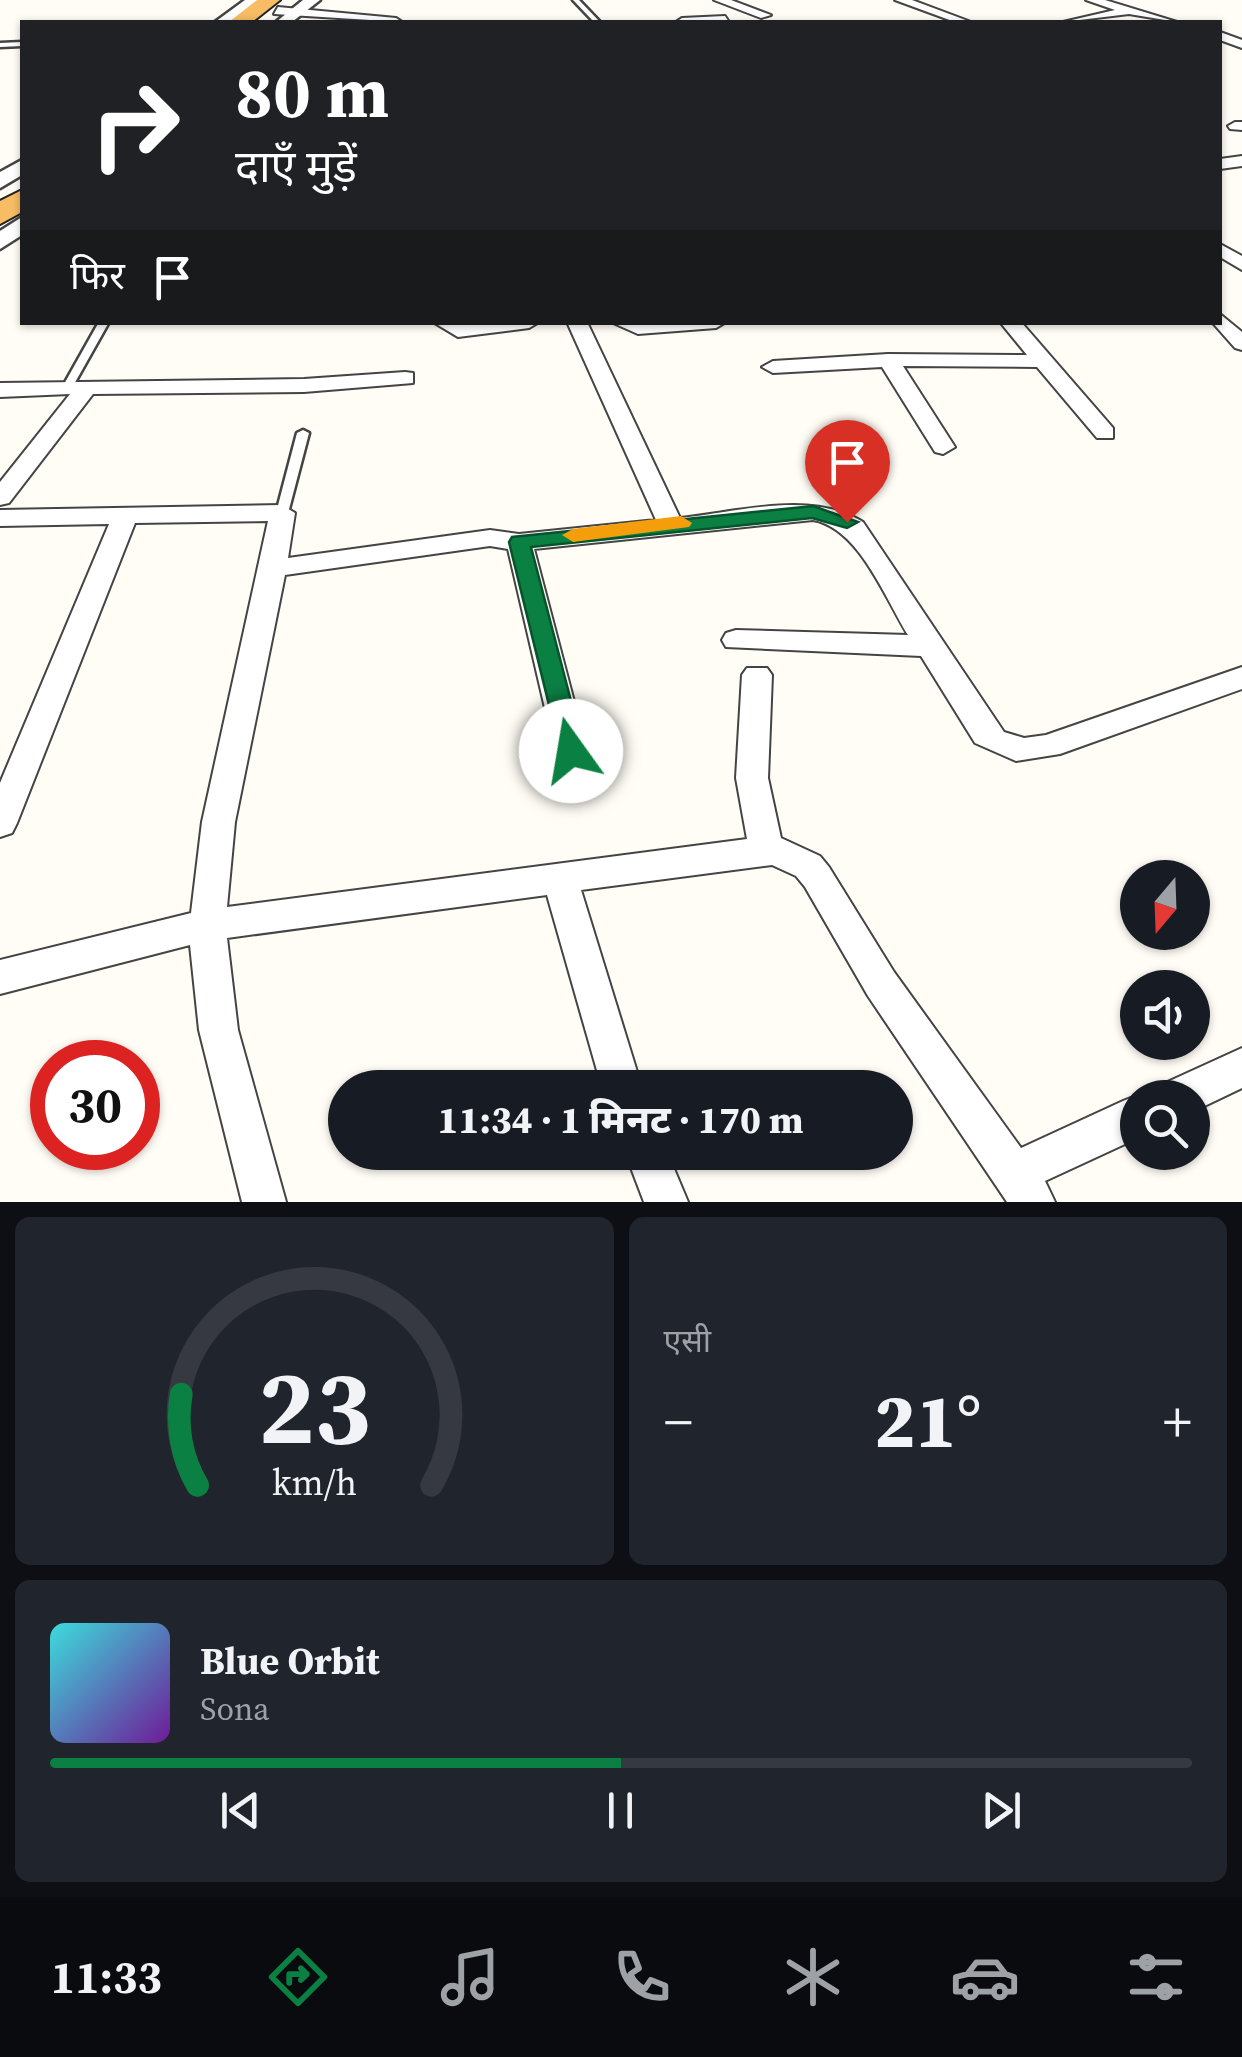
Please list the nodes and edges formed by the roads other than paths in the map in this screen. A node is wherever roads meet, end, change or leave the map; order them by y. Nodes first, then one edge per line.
1 (255, 0) edge
2 (313, 0) edge
3 (576, 0) edge
4 (720, 0) edge
5 (854, 0) edge
6 (876, 0) edge
7 (901, 0) edge
8 (1092, 0) edge
9 (1152, 3) dead end
10 (1126, 9) junction
11 (280, 12) edge
12 (765, 14) dead end
13 (225, 20) edge
14 (247, 20) edge
15 (368, 20) edge
16 (595, 20) edge
17 (959, 20) edge
18 (1078, 20) edge
19 (1164, 20) edge
20 (20, 200) edge
21 (0, 215) edge
22 (20, 226) edge
23 (0, 242) edge
24 (1222, 322) edge
25 (103, 325) edge
26 (449, 325) edge
27 (505, 325) edge
28 (578, 325) edge
29 (630, 325) edge
30 (677, 325) edge
31 (1012, 325) edge
32 (1241, 341) edge
33 (888, 360) junction
34 (1041, 360) junction
35 (772, 367) dead end
36 (404, 378) dead end
37 (78, 386) junction
38 (0, 390) edge
39 (303, 433) dead end
40 (1105, 433) dead end
41 (943, 448) dead end
42 (0, 498) edge
43 (282, 514) junction
44 (125, 517) junction
45 (0, 518) edge
46 (670, 524) junction
47 (519, 542) junction
48 (275, 568) junction
49 (736, 640) dead end
50 (929, 646) junction
51 (756, 675) dead end
52 (1242, 678) edge
53 (571, 751) dead end
54 (0, 823) edge
55 (766, 849) junction
56 (560, 880) junction
57 (208, 925) junction
58 (0, 977) edge
59 (1242, 1068) edge
60 (617, 1070) edge
61 (1210, 1083) edge
62 (1120, 1127) edge
63 (653, 1170) edge
64 (1023, 1188) edge
65 (264, 1202) edge
66 (666, 1202) edge

1 - 13 street
2 - 11 street
3 - 16 lane
4 - 12 street
5 - 6 street
7 - 17 street
8 - 10 street
9 - 10 street
10 - 18 street
10 - 19 street
11 - 14 highway
11 - 15 street
20 - 21 highway
22 - 23 street
24 - 32 street
25 - 37 lane
26 - 27 street
28 - 46 street
29 - 30 street
31 - 34 street
33 - 34 street
33 - 35 street
33 - 41 street
34 - 40 street
36 - 37 street
37 - 38 street
37 - 42 street
39 - 43 lane
43 - 44 street
43 - 48 street
44 - 45 street
44 - 54 street
46 - 47 street
46 - 50 street
47 - 48 street
47 - 53 street
48 - 57 street
49 - 50 street
50 - 52 street
51 - 55 street
55 - 56 street
55 - 64 street
56 - 57 street
56 - 60 street
57 - 58 street
57 - 65 street
59 - 61 street
62 - 64 street
63 - 66 street

